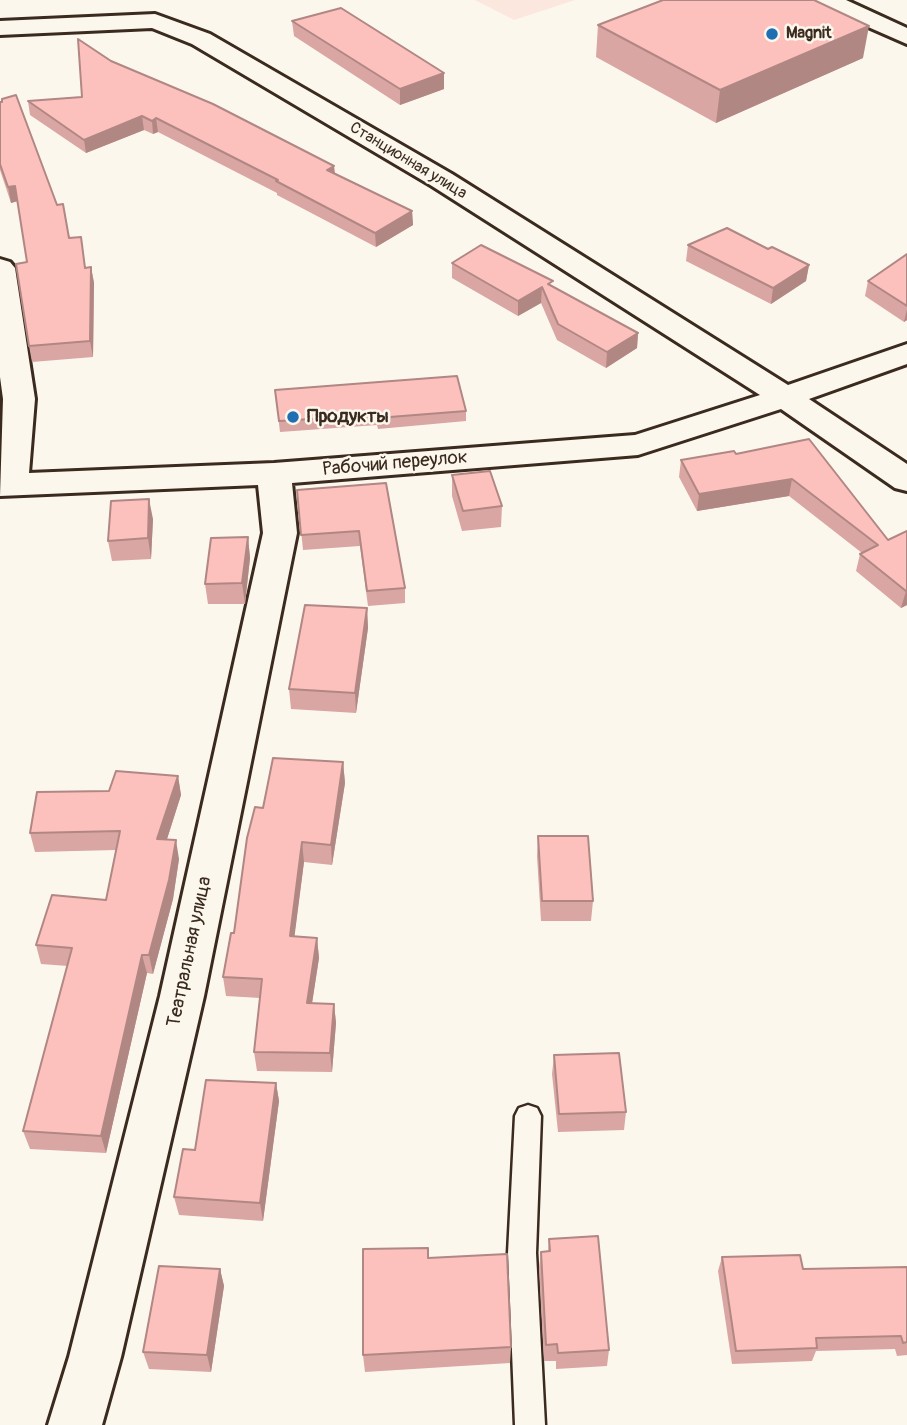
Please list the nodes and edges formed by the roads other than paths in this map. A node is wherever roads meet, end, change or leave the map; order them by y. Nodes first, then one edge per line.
1 (825, 0) edge
2 (0, 28) edge
3 (907, 37) edge
4 (0, 268) edge
5 (907, 353) edge
6 (783, 398) junction
7 (274, 474) junction
8 (907, 480) edge
9 (5, 485) edge
10 (528, 1116) dead end
11 (75, 1425) edge
12 (530, 1425) edge

1 - 3 street
2 - 6 street, Станционная улица
4 - 9 street
5 - 6 street
6 - 7 street, Рабочий переулок
6 - 8 street, Станционная улица
7 - 9 street, Рабочий переулок
7 - 11 street, Театральная улица
10 - 12 lane

